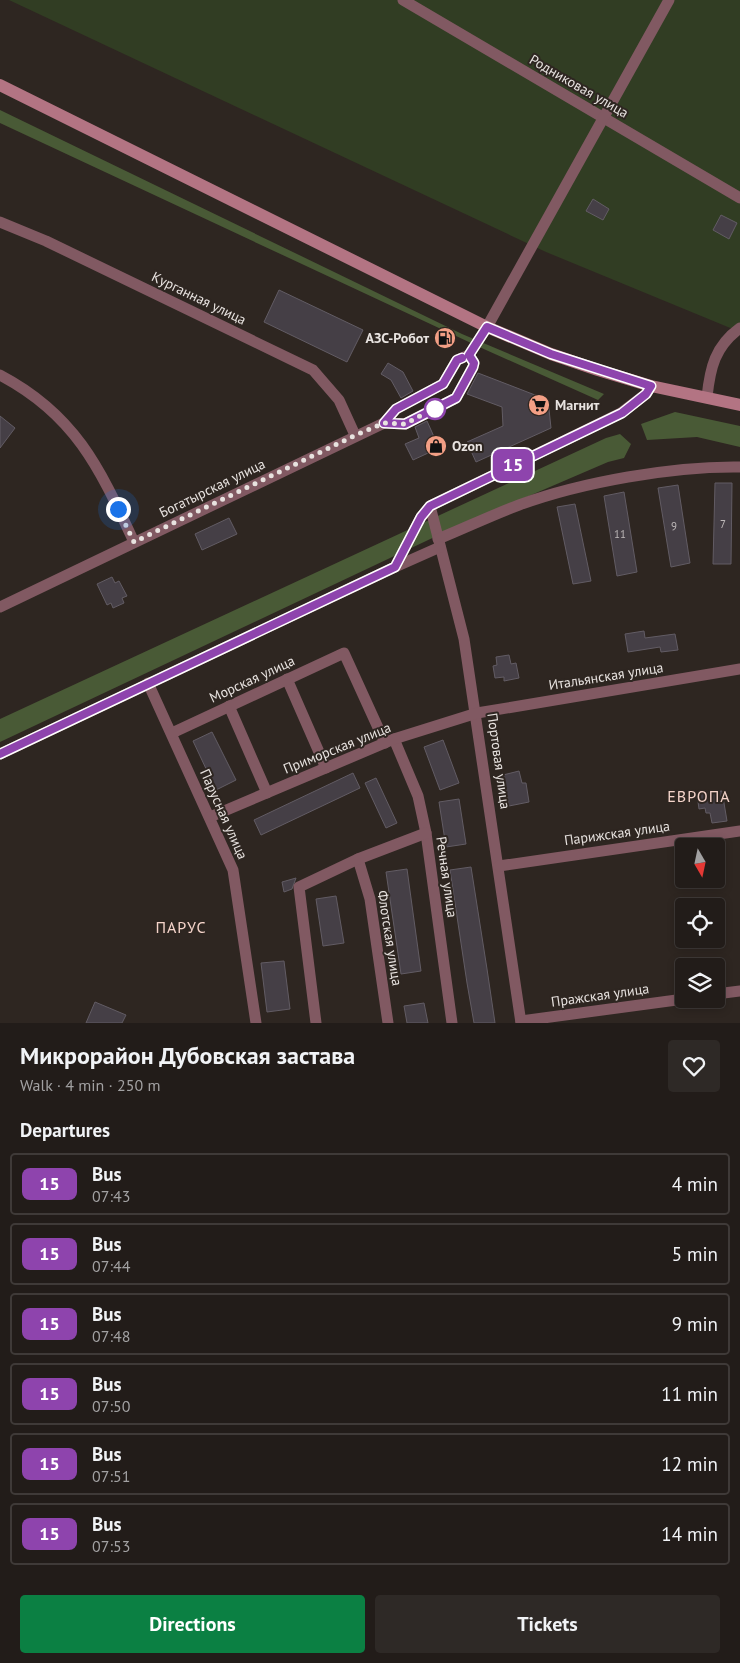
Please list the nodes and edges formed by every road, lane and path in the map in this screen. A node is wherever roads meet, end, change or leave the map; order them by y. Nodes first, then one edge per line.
1 (403, 0) edge
2 (669, 0) edge
3 (0, 86) edge
4 (604, 117) junction
5 (740, 198) edge
6 (0, 222) edge
7 (487, 327) junction
8 (740, 328) edge
9 (469, 355) junction
10 (0, 375) edge
11 (651, 386) junction
12 (707, 397) junction
13 (740, 405) edge
14 (384, 423) junction
15 (356, 435) junction
16 (740, 467) edge
17 (430, 506) junction
18 (134, 542) junction
19 (439, 543) junction
20 (395, 567) junction
21 (0, 607) edge
22 (344, 653) joint
23 (740, 669) edge
24 (287, 679) junction
25 (148, 684) junction
26 (229, 706) junction
27 (477, 713) junction
28 (172, 733) junction
29 (389, 741) junction
30 (0, 754) edge
31 (326, 768) junction
32 (268, 793) junction
33 (210, 816) junction
34 (740, 831) edge
35 (426, 833) junction
36 (358, 859) junction
37 (499, 866) junction
38 (740, 991) edge
39 (725, 993) edge
40 (675, 1000) edge
41 (521, 1022) edge
42 (256, 1023) edge
43 (316, 1023) edge
44 (388, 1023) edge
45 (452, 1023) edge

1 - 4 street, Родниковая улица
2 - 4 street
3 - 7 street
4 - 5 street, Родниковая улица
4 - 7 street
6 - 15 street, Курганная улица
7 - 9 street
7 - 11 street
8 - 12 street
9 - 14 street
9 - 14 street
10 - 18 street
11 - 12 street
11 - 17 street
12 - 13 street
14 - 15 street, Богатырская улица
15 - 18 street, Богатырская улица
16 - 19 street
17 - 19 street, Портовая улица
17 - 20 street
18 - 21 street, Богатырская улица
19 - 20 street
19 - 27 street, Портовая улица
20 - 25 street
22 - 24 street, Морская улица
22 - 29 street, Речная улица
23 - 27 street, Итальянская улица
24 - 26 street, Морская улица
24 - 31 street
25 - 28 street, Парусная улица
25 - 30 street
26 - 28 street, Морская улица
26 - 32 street
27 - 29 street, Приморская улица
27 - 37 street, Портовая улица
28 - 33 street, Парусная улица
29 - 31 street, Приморская улица
29 - 35 street, Речная улица
31 - 32 street, Приморская улица
32 - 33 street, Приморская улица
33 - 42 street, Парусная улица
34 - 37 street, Парижская улица
35 - 36 street
35 - 45 street, Речная улица
36 - 43 street
36 - 44 street, Флотская улица
37 - 41 street, Портовая улица
38 - 39 street
40 - 41 street, Пражская улица

